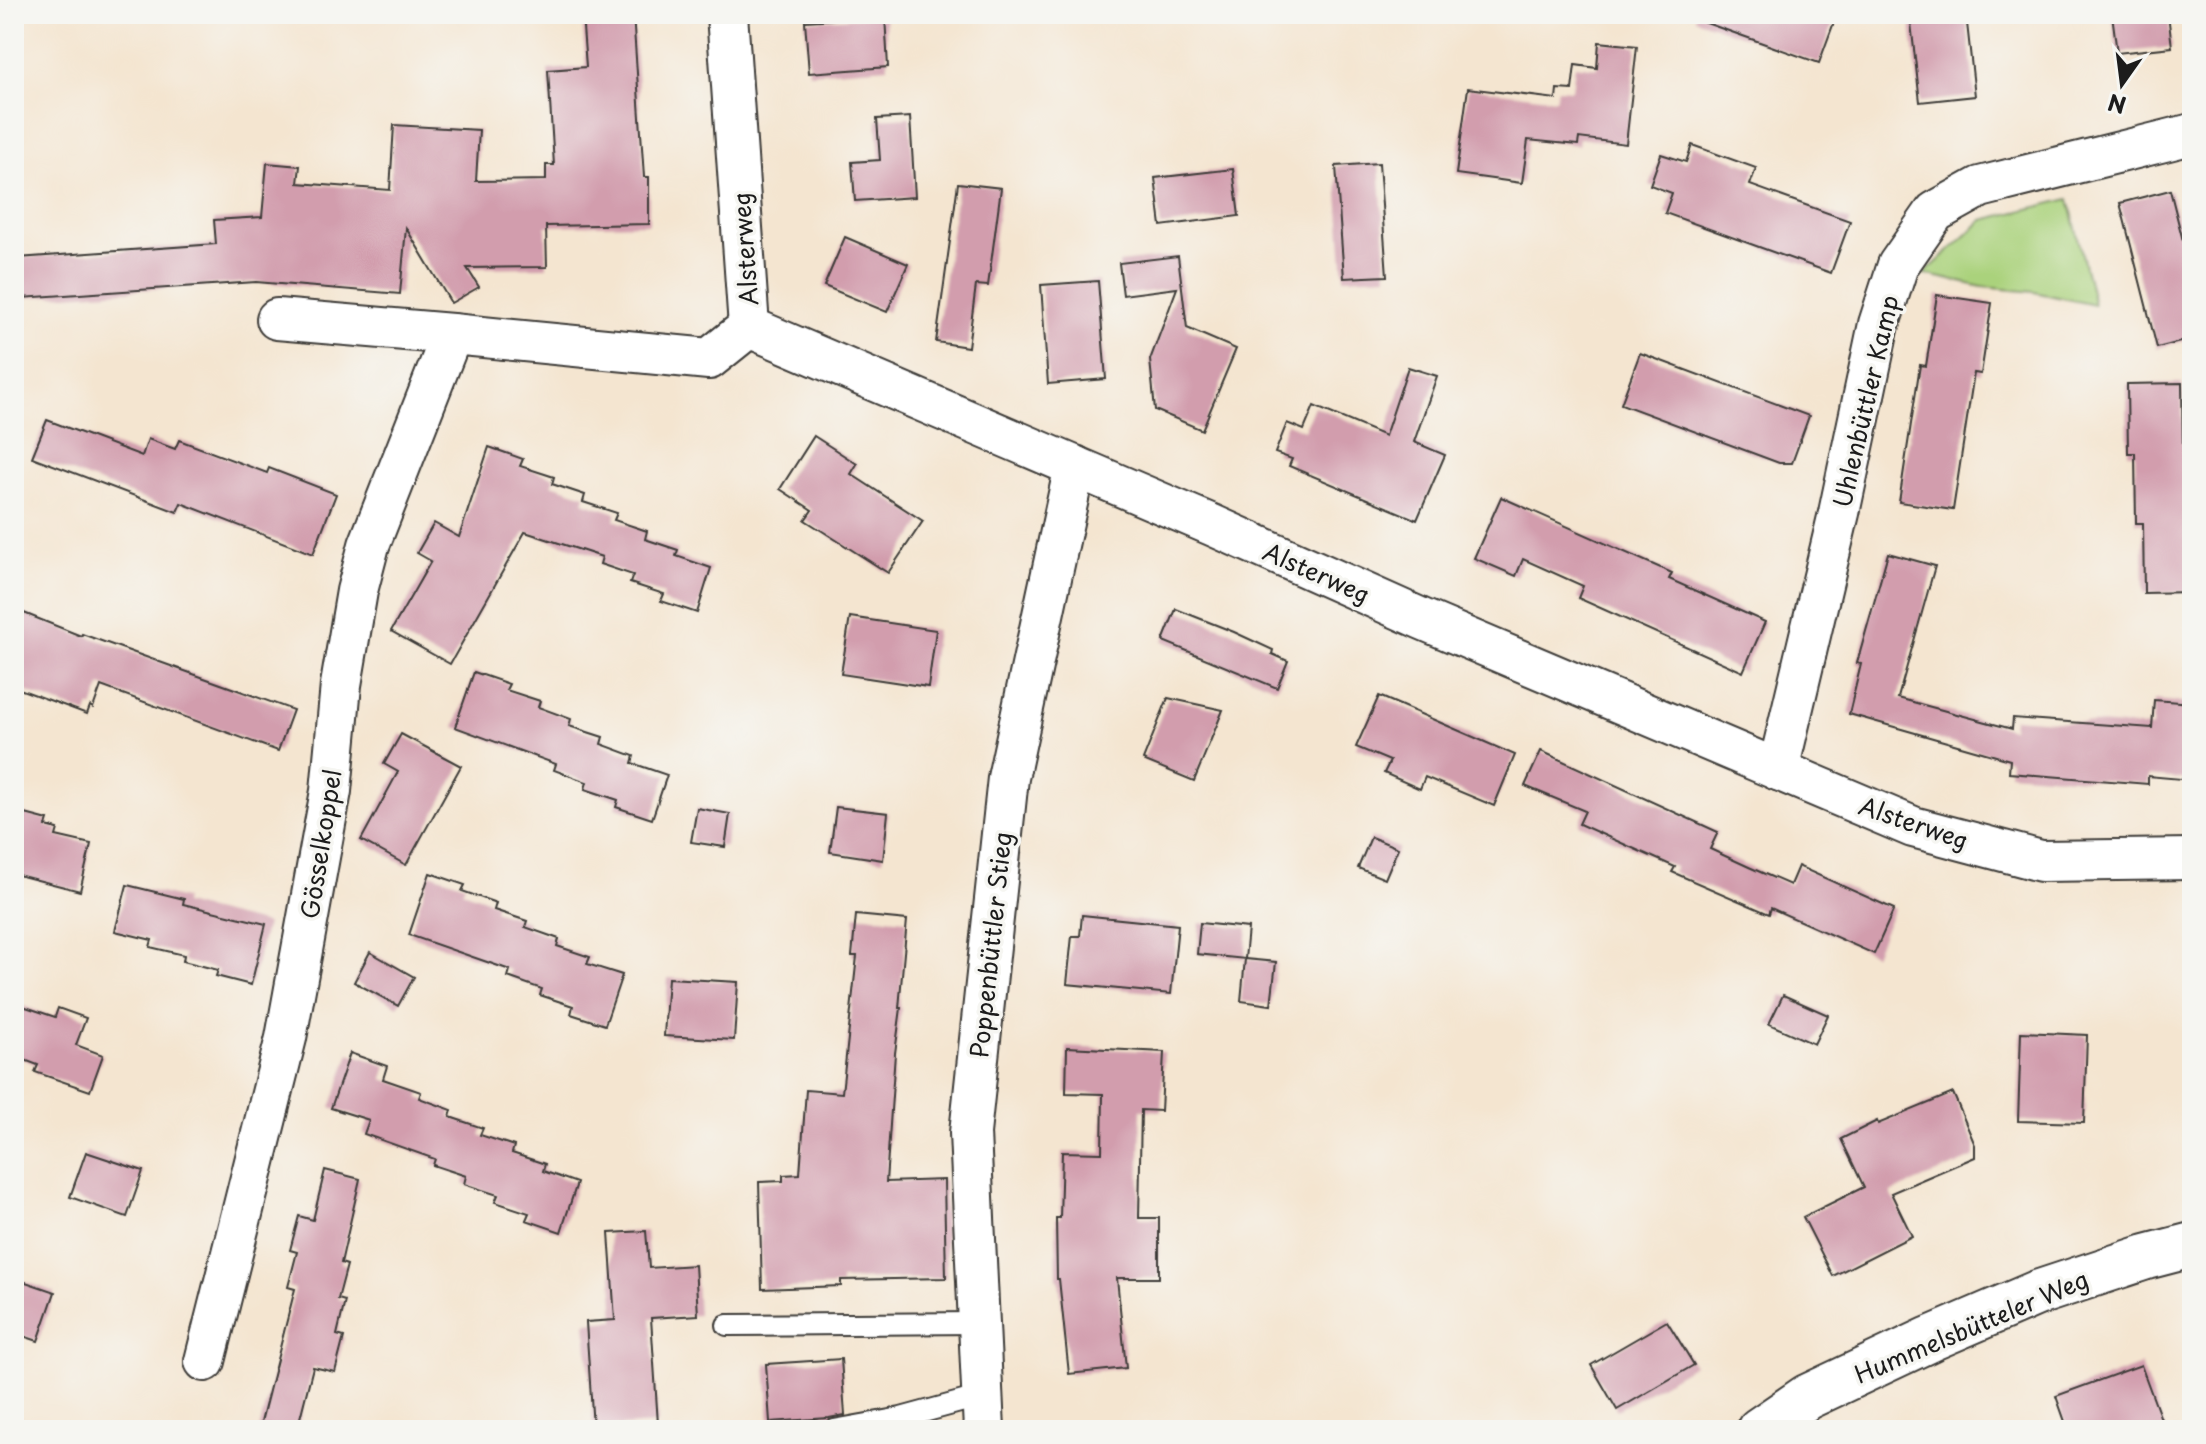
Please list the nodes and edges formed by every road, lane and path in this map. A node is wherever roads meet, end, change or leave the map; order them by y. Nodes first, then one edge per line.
1 (727, 14) edge
2 (2192, 134) edge
3 (277, 319) dead end
4 (749, 327) junction
5 (452, 334) junction
6 (1075, 466) junction
7 (1778, 770) junction
8 (2192, 859) edge
9 (2192, 1245) edge
10 (978, 1323) junction
11 (727, 1325) dead end
12 (205, 1361) dead end
13 (983, 1413) edge
14 (834, 1430) edge
15 (1759, 1430) edge

1 - 4 street, Alsterweg
2 - 7 street, Uhlenbüttler Kamp
3 - 5 street
4 - 5 street
4 - 6 street, Alsterweg
5 - 12 street, Gösselkoppel
6 - 7 street, Alsterweg
6 - 10 street, Poppenbüttler Stieg
7 - 8 street, Alsterweg
9 - 15 street, Hummelsbütteler Weg
10 - 11 lane
10 - 13 street, Poppenbüttler Stieg
13 - 14 lane

